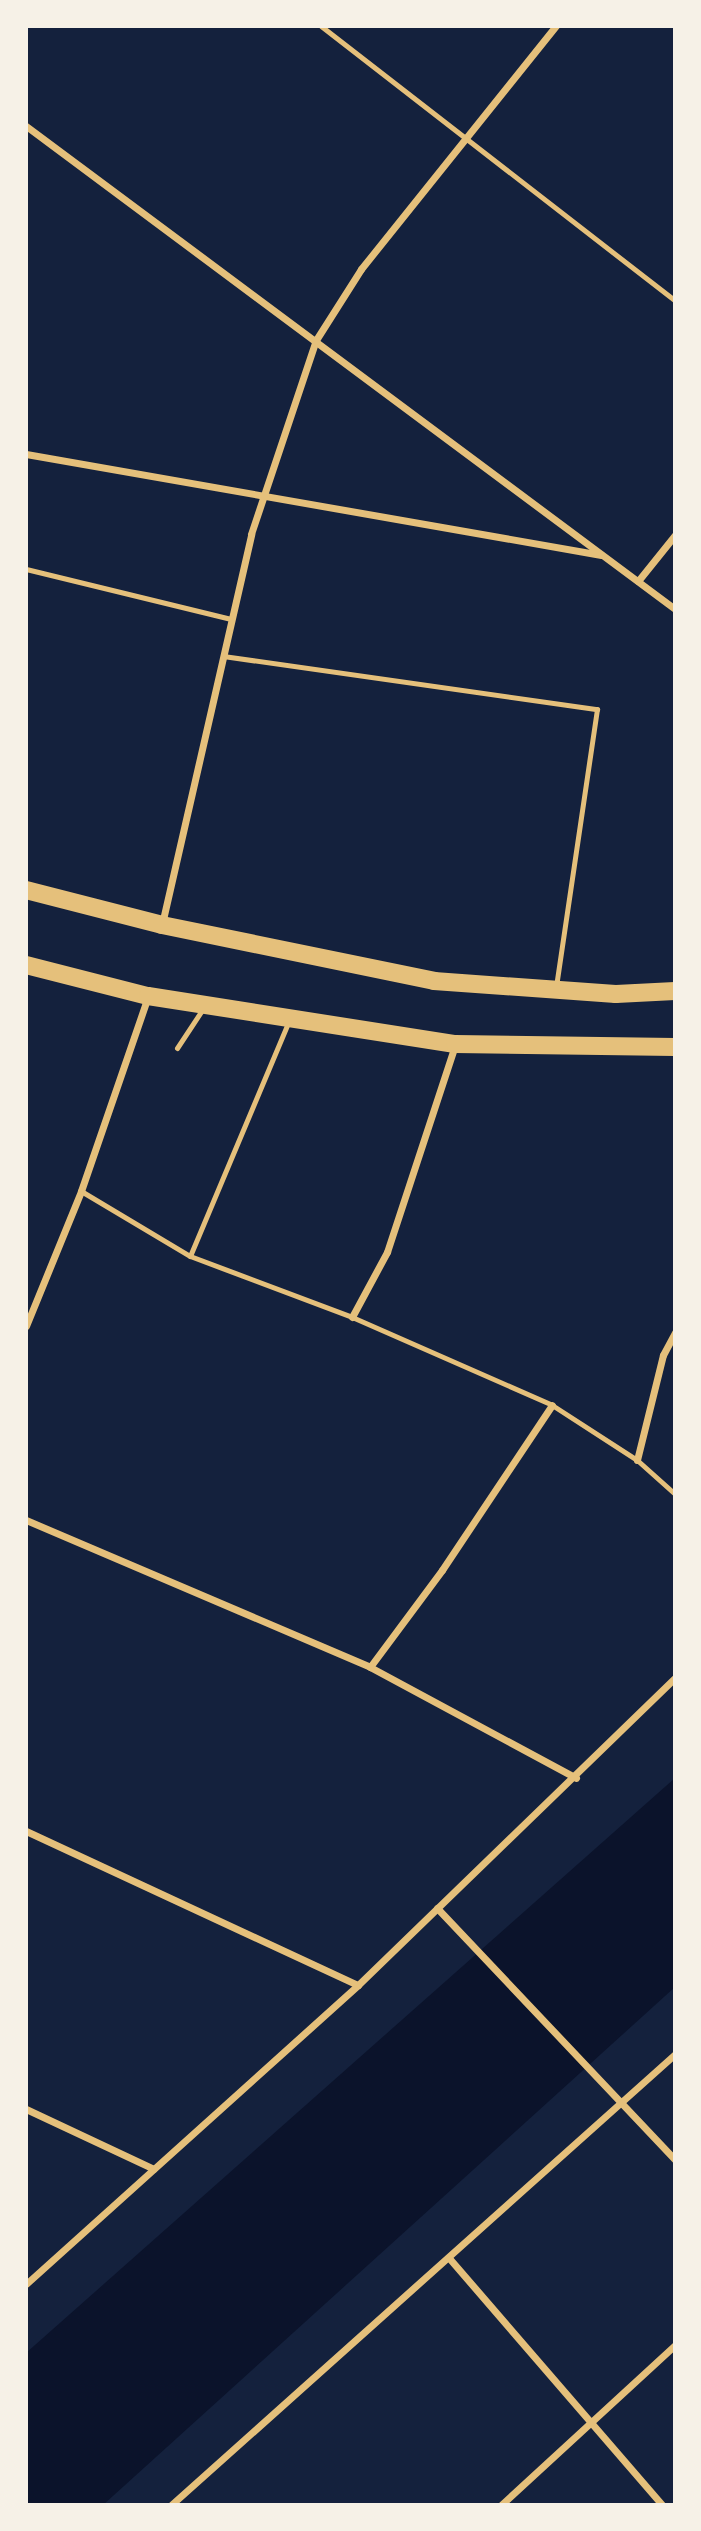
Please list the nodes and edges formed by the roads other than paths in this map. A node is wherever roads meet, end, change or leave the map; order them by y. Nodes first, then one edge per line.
1 (321, 26) edge
2 (556, 26) edge
3 (26, 126) edge
4 (466, 141) junction
5 (675, 301) edge
6 (316, 340) junction
7 (26, 454) edge
8 (262, 498) junction
9 (675, 534) edge
10 (605, 556) junction
11 (26, 569) edge
12 (638, 581) junction
13 (675, 609) edge
14 (231, 619) junction
15 (223, 656) junction
16 (26, 890) edge
17 (162, 925) junction
18 (26, 965) edge
19 (555, 990) junction
20 (675, 991) edge
21 (148, 996) junction
22 (205, 1004) junction
23 (290, 1018) junction
24 (455, 1044) junction
25 (177, 1048) dead end
26 (675, 1048) edge
27 (81, 1191) junction
28 (190, 1256) junction
29 (352, 1317) junction
30 (26, 1326) edge
31 (675, 1332) edge
32 (552, 1405) junction
33 (637, 1460) junction
34 (675, 1494) edge
35 (26, 1520) edge
36 (370, 1667) junction
37 (675, 1678) edge
38 (576, 1778) junction
39 (26, 1831) edge
40 (437, 1908) junction
41 (358, 1985) junction
42 (675, 2054) edge
43 (621, 2101) junction
44 (26, 2109) edge
45 (675, 2161) edge
46 (154, 2169) junction
47 (449, 2259) junction
48 (26, 2284) edge
49 (675, 2345) edge
50 (591, 2421) junction
51 (180, 2496) junction
52 (171, 2505) edge
53 (188, 2505) edge
54 (501, 2505) edge
55 (662, 2505) edge

1 - 4 lane
2 - 4 street
3 - 6 street
4 - 5 lane
4 - 6 street
6 - 8 street
6 - 10 street
7 - 8 street
8 - 10 street
8 - 14 street
9 - 12 street
10 - 12 street
11 - 14 lane
12 - 13 street
14 - 15 street
15 - 17 street
15 - 19 lane
16 - 17 main road
17 - 19 main road
18 - 21 main road
19 - 20 main road
21 - 22 main road
21 - 27 street
22 - 23 main road
22 - 25 lane
23 - 24 main road
23 - 28 lane
24 - 26 main road
24 - 29 street
27 - 28 lane
27 - 30 street
28 - 29 lane
29 - 32 lane
31 - 33 street
32 - 33 lane
32 - 36 street
33 - 34 lane
35 - 36 street
36 - 38 street
37 - 38 street
38 - 40 street
39 - 41 street
40 - 41 street
40 - 43 street
41 - 46 street
42 - 43 street
43 - 45 street
43 - 47 street
44 - 46 street
46 - 48 street
47 - 50 street
47 - 51 street
49 - 50 street
50 - 54 street
50 - 55 street
51 - 52 street
51 - 53 street

